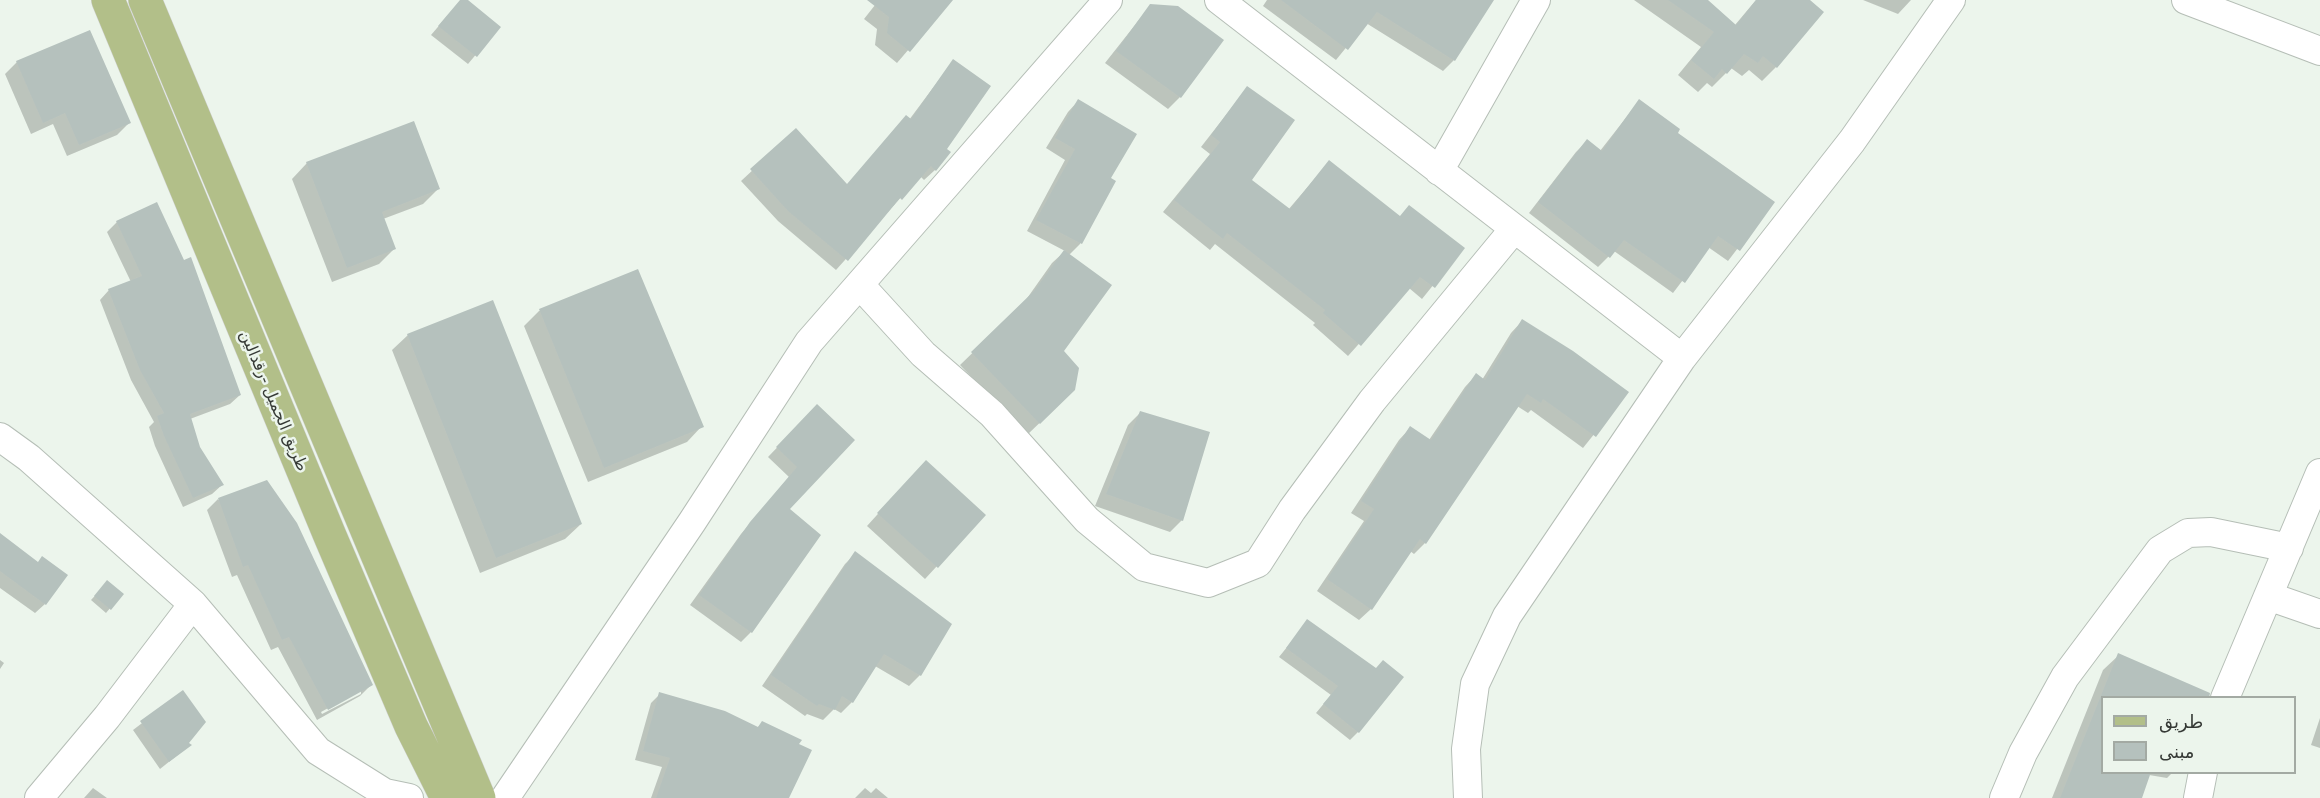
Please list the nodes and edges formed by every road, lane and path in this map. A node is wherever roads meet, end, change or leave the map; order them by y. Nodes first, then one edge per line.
1 (108, 0) edge
2 (146, 0) edge
3 (1108, 0) edge
4 (1219, 0) edge
5 (1536, 0) edge
6 (1951, 0) edge
7 (2186, 0) edge
8 (2320, 51) edge
9 (1439, 171) junction
10 (1514, 229) junction
11 (860, 285) junction
12 (1682, 358) junction
13 (0, 437) edge
14 (2320, 473) edge
15 (2289, 548) junction
16 (2268, 596) junction
17 (193, 604) junction
18 (2320, 614) edge
19 (2226, 696) edge
20 (2203, 774) edge
21 (39, 798) edge
22 (409, 798) edge
23 (444, 798) edge
24 (479, 798) edge
25 (505, 798) edge
26 (1468, 798) edge
27 (2004, 798) edge
28 (2198, 798) edge

1 - 23 main road, طريق الجميل -رقدالين
2 - 24 main road
3 - 11 street
4 - 9 street
5 - 9 street
6 - 12 street
7 - 8 street
9 - 10 street
10 - 11 street
10 - 12 street
11 - 25 street
12 - 26 street
13 - 17 street
14 - 15 street
15 - 16 street
15 - 27 street
16 - 18 street
16 - 19 street
17 - 21 street
17 - 22 street
20 - 28 street

